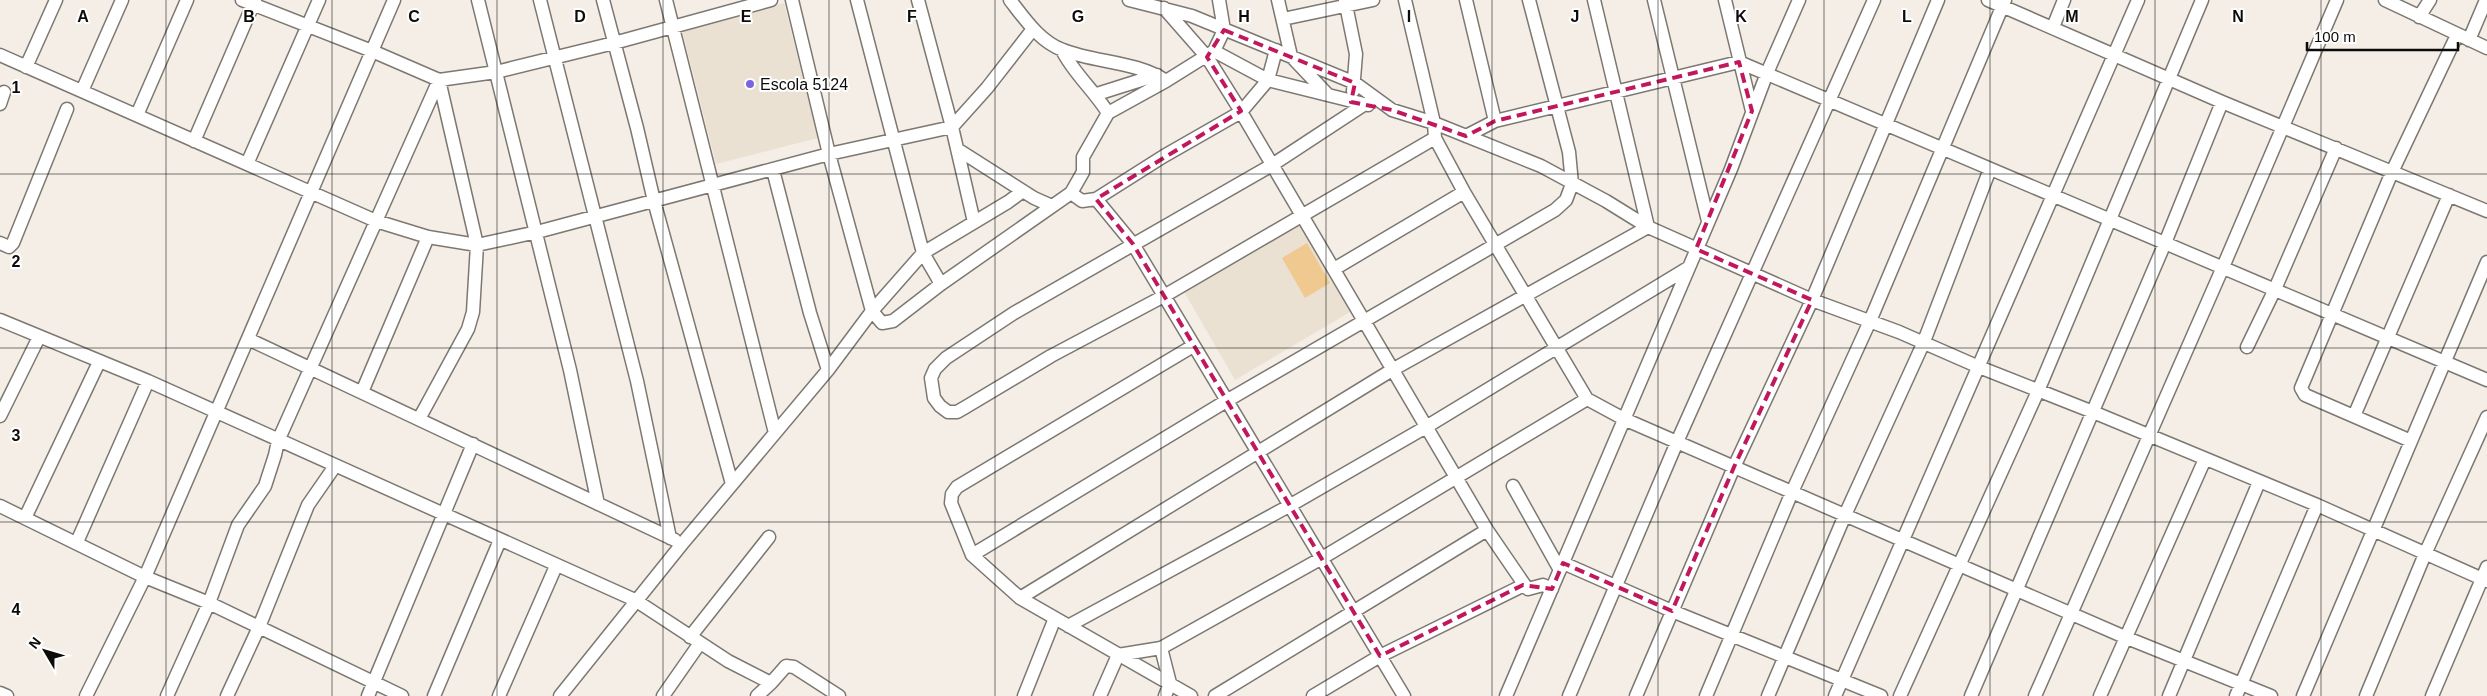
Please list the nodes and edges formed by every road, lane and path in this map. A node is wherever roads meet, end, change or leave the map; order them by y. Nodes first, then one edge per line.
1 (56, 0) edge
2 (122, 0) edge
3 (187, 0) edge
4 (319, 0) edge
5 (394, 0) edge
6 (478, 0) edge
7 (540, 0) edge
8 (603, 0) edge
9 (666, 0) edge
10 (771, 0) edge
11 (792, 0) edge
12 (857, 0) edge
13 (918, 0) edge
14 (1010, 0) edge
15 (1129, 0) edge
16 (1219, 0) edge
17 (1278, 0) edge
18 (1373, 0) edge
19 (1406, 0) edge
20 (1466, 0) edge
21 (1529, 0) edge
22 (1594, 0) edge
23 (1654, 0) edge
24 (1725, 0) edge
25 (1799, 0) edge
26 (1874, 0) edge
27 (1938, 0) edge
28 (1988, 0) edge
29 (2064, 0) edge
30 (2138, 0) edge
31 (2202, 0) edge
32 (2336, 0) edge
33 (2385, 0) edge
34 (2430, 0) edge
35 (2486, 0) edge
36 (250, 2) edge
37 (2003, 3) edge
38 (1346, 4) edge
39 (732, 5) edge
40 (1164, 8) junction
41 (2420, 17) junction
42 (1283, 19) junction
43 (673, 26) junction
44 (307, 27) junction
45 (2052, 27) junction
46 (1033, 29) junction
47 (1224, 30) junction
48 (2457, 35) junction
49 (2469, 40) junction
50 (614, 43) junction
51 (2487, 48) edge
52 (1062, 50) junction
53 (1276, 50) junction
54 (372, 51) junction
55 (1210, 54) junction
56 (2114, 54) junction
57 (0, 56) edge
58 (554, 56) junction
59 (1291, 56) junction
60 (1739, 62) junction
61 (26, 67) junction
62 (496, 72) junction
63 (1766, 73) junction
64 (1162, 78) junction
65 (1674, 78) junction
66 (2170, 78) junction
67 (439, 80) junction
68 (1268, 80) junction
69 (1355, 83) junction
70 (82, 91) junction
71 (1616, 91) junction
72 (1097, 94) junction
73 (1329, 95) junction
74 (1351, 102) junction
75 (1829, 102) junction
76 (2222, 102) junction
77 (1365, 104) junction
78 (1557, 105) junction
79 (67, 109) dead end
80 (1392, 110) junction
81 (1241, 112) junction
82 (1752, 112) junction
83 (1108, 113) junction
84 (137, 114) junction
85 (1495, 121) junction
86 (1434, 123) junction
87 (1885, 124) junction
88 (2282, 125) junction
89 (952, 127) junction
90 (1466, 136) junction
91 (1435, 138) junction
92 (892, 140) junction
93 (194, 141) junction
94 (1942, 148) junction
95 (2336, 148) junction
96 (957, 149) junction
97 (829, 154) junction
98 (247, 164) junction
99 (1272, 165) junction
100 (1990, 169) junction
101 (773, 170) junction
102 (2392, 172) junction
103 (714, 184) junction
104 (1572, 184) junction
105 (1023, 191) junction
106 (1464, 192) junction
107 (311, 193) junction
108 (1071, 193) junction
109 (2054, 196) junction
110 (2449, 196) junction
111 (1096, 199) junction
112 (654, 201) junction
113 (1052, 206) junction
114 (2487, 211) edge
115 (1301, 214) junction
116 (595, 216) junction
117 (2109, 220) junction
118 (376, 221) junction
119 (1708, 221) junction
120 (974, 222) junction
121 (1648, 228) junction
122 (536, 232) junction
123 (428, 238) junction
124 (2165, 243) junction
125 (0, 244) edge
126 (477, 244) junction
127 (1134, 244) junction
128 (1495, 244) junction
129 (1696, 248) junction
130 (923, 253) junction
131 (2487, 262) edge
132 (1688, 268) junction
133 (2223, 268) junction
134 (1334, 269) junction
135 (1753, 274) junction
136 (941, 284) junction
137 (2275, 289) junction
138 (1164, 296) junction
139 (1524, 296) junction
140 (1812, 300) junction
141 (872, 310) junction
142 (2332, 314) junction
143 (0, 320) edge
144 (1364, 320) junction
145 (1870, 321) junction
146 (39, 337) junction
147 (2387, 338) junction
148 (248, 339) junction
149 (1923, 344) junction
150 (1193, 346) junction
151 (1556, 347) junction
152 (2247, 347) dead end
153 (99, 362) junction
154 (2444, 362) junction
155 (311, 367) junction
156 (1979, 367) junction
157 (828, 370) junction
158 (1392, 370) junction
159 (2487, 380) edge
160 (148, 381) junction
161 (2038, 391) junction
162 (362, 392) junction
163 (1587, 399) junction
164 (1228, 400) junction
165 (216, 412) junction
166 (2093, 412) junction
167 (0, 416) edge
168 (2354, 416) junction
169 (2487, 417) edge
170 (419, 419) junction
171 (1624, 419) junction
172 (1426, 426) junction
173 (775, 433) junction
174 (2150, 436) junction
175 (278, 441) junction
176 (2411, 441) junction
177 (1677, 442) junction
178 (473, 444) junction
179 (1258, 451) junction
180 (2205, 459) junction
181 (335, 466) junction
182 (1734, 467) junction
183 (1457, 477) junction
184 (2260, 482) junction
185 (732, 484) junction
186 (1513, 486) dead end
187 (1792, 492) junction
188 (598, 504) junction
189 (2317, 505) junction
190 (0, 506) edge
191 (1289, 506) junction
192 (1845, 515) junction
193 (444, 516) junction
194 (26, 518) junction
195 (1487, 530) junction
196 (2373, 530) junction
197 (769, 537) dead end
198 (670, 538) junction
199 (500, 540) junction
200 (1902, 540) junction
201 (77, 542) junction
202 (682, 544) junction
203 (2425, 554) junction
204 (972, 555) junction
205 (1322, 558) junction
206 (556, 566) junction
207 (1561, 566) junction
208 (1961, 566) junction
209 (2485, 576) edge
210 (145, 577) junction
211 (1524, 585) junction
212 (1615, 586) junction
213 (2016, 588) junction
214 (1552, 589) junction
215 (1020, 598) junction
216 (635, 600) junction
217 (208, 603) junction
218 (1672, 611) junction
219 (1354, 613) junction
220 (2070, 613) junction
221 (1055, 618) junction
222 (1068, 626) junction
223 (260, 627) junction
224 (1731, 634) junction
225 (2127, 638) junction
226 (695, 640) junction
227 (1161, 648) junction
228 (1118, 655) junction
229 (1785, 655) junction
230 (1380, 656) junction
231 (2184, 662) junction
232 (1842, 679) junction
233 (374, 683) junction
234 (770, 683) junction
235 (1170, 683) junction
236 (2242, 683) junction
237 (86, 696) edge
238 (167, 696) edge
239 (228, 696) edge
240 (368, 696) edge
241 (402, 696) edge
242 (434, 696) edge
243 (498, 696) edge
244 (560, 696) edge
245 (663, 696) edge
246 (758, 696) edge
247 (839, 696) edge
248 (1024, 696) edge
249 (1100, 696) edge
250 (1165, 696) edge
251 (1190, 696) edge
252 (1215, 696) edge
253 (1314, 696) edge
254 (1404, 696) edge
255 (1506, 696) edge
256 (1569, 696) edge
257 (1636, 696) edge
258 (1706, 696) edge
259 (1768, 696) edge
260 (1835, 696) edge
261 (1881, 696) edge
262 (1900, 696) edge
263 (1971, 696) edge
264 (2035, 696) edge
265 (2100, 696) edge
266 (2169, 696) edge
267 (2236, 696) edge
268 (2271, 696) edge
269 (2303, 696) edge
270 (2366, 696) edge
271 (2432, 696) edge

1 - 61 street
2 - 70 street
3 - 84 street
4 - 44 street
5 - 54 street
6 - 62 street
7 - 58 street
8 - 50 street
9 - 43 street
10 - 39 street
11 - 97 street
12 - 92 street
13 - 89 street
14 - 46 street
15 - 40 street
16 - 47 street
17 - 42 street
18 - 38 street
19 - 86 street
20 - 85 street
21 - 78 street
22 - 71 street
23 - 65 street
24 - 60 street
25 - 63 street
26 - 75 street
27 - 87 street
28 - 37 street
29 - 45 street
30 - 56 street
31 - 66 street
32 - 88 street
33 - 41 street
34 - 41 street
35 - 49 street
36 - 44 street
36 - 93 street
37 - 45 street
37 - 94 street
38 - 42 street
38 - 69 street
39 - 43 street
40 - 47 street
40 - 55 street
41 - 48 street
42 - 59 street
43 - 50 street
43 - 103 street
44 - 54 street
44 - 98 street
45 - 56 street
46 - 52 street
46 - 89 street
47 - 53 street
47 - 55 street
48 - 49 street
48 - 102 street
49 - 51 street
50 - 58 street
50 - 112 street
52 - 64 street
52 - 72 street
53 - 59 street
53 - 68 street
54 - 67 street
54 - 107 street
55 - 64 street
55 - 68 street
55 - 81 street
56 - 66 street
56 - 109 street
57 - 61 street
58 - 62 street
58 - 116 street
59 - 69 street
59 - 73 street
60 - 63 street
60 - 65 street
60 - 82 street
61 - 70 street
62 - 67 street
62 - 122 street
63 - 75 street
63 - 82 street
64 - 72 street
64 - 83 street
65 - 71 street
65 - 119 street
66 - 76 street
66 - 117 street
67 - 118 street
67 - 126 street
68 - 73 street
68 - 81 street
69 - 74 street
69 - 80 street
70 - 84 street
71 - 78 street
71 - 121 street
72 - 83 street
73 - 74 street
74 - 77 street
75 - 87 street
75 - 135 street
76 - 88 street
76 - 124 street
77 - 80 street
77 - 99 street
78 - 85 street
78 - 104 street
79 - 125 street
80 - 86 street
81 - 99 street
81 - 111 street
82 - 119 street
83 - 108 street
84 - 93 street
85 - 90 street
86 - 90 street
86 - 91 street
87 - 94 street
87 - 140 street
88 - 95 street
88 - 133 street
89 - 92 street
89 - 96 street
90 - 104 street
91 - 106 street
91 - 115 street
92 - 97 street
92 - 130 street
93 - 98 street
94 - 100 street
94 - 145 street
95 - 102 street
95 - 137 street
96 - 105 street
96 - 120 street
97 - 101 street
97 - 141 street
98 - 107 street
99 - 115 street
99 - 127 street
100 - 109 street
100 - 149 street
101 - 103 street
101 - 157 street
102 - 110 street
102 - 142 street
103 - 112 street
103 - 173 street
104 - 121 street
104 - 128 street
105 - 113 street
105 - 120 street
106 - 128 street
106 - 134 street
107 - 118 street
107 - 148 street
108 - 111 street
108 - 113 street
109 - 117 street
109 - 156 street
110 - 114 street
110 - 147 street
111 - 127 street
112 - 116 street
112 - 185 street
113 - 136 street
115 - 134 street
115 - 138 street
116 - 122 street
116 - 198 street
117 - 124 street
117 - 161 street
118 - 123 street
118 - 155 street
119 - 129 street
120 - 130 street
121 - 129 street
121 - 139 street
122 - 126 street
122 - 188 street
123 - 126 street
123 - 162 street
124 - 133 street
124 - 166 street
126 - 170 street
127 - 138 street
127 - 138 street
128 - 139 street
128 - 144 street
129 - 132 street
129 - 135 street
130 - 136 street
130 - 141 street
131 - 154 street
132 - 151 street
132 - 171 street
133 - 137 street
133 - 174 street
134 - 144 street
135 - 140 street
135 - 177 street
136 - 141 street
137 - 142 street
137 - 152 street
138 - 150 street
139 - 151 street
139 - 158 street
140 - 145 street
140 - 182 street
141 - 157 street
142 - 147 street
142 - 168 street
143 - 146 street
144 - 158 street
144 - 164 street
145 - 149 street
145 - 187 street
146 - 153 street
146 - 167 street
147 - 154 street
147 - 168 street
148 - 155 street
148 - 165 street
149 - 156 street
149 - 192 street
150 - 164 street
150 - 204 street
151 - 163 street
151 - 172 street
153 - 160 street
153 - 194 street
154 - 159 street
154 - 176 street
155 - 162 street
155 - 175 street
156 - 161 street
156 - 200 street
157 - 173 street
158 - 172 street
158 - 179 street
160 - 165 street
160 - 201 street
161 - 166 street
161 - 208 street
162 - 170 street
163 - 171 street
163 - 183 street
164 - 179 street
164 - 204 street
165 - 175 street
165 - 210 street
166 - 174 street
166 - 213 street
168 - 176 street
169 - 203 street
170 - 178 street
171 - 177 street
171 - 207 street
172 - 183 street
172 - 191 street
173 - 185 street
174 - 180 street
174 - 220 street
175 - 181 street
175 - 217 street
176 - 196 street
177 - 182 street
177 - 212 street
178 - 188 street
178 - 193 street
179 - 191 street
179 - 215 street
180 - 184 street
180 - 225 street
181 - 193 street
181 - 223 street
182 - 187 street
182 - 218 street
183 - 195 street
183 - 205 street
184 - 189 street
184 - 231 street
185 - 202 street
186 - 207 street
187 - 192 street
187 - 224 street
188 - 198 street
189 - 196 street
189 - 236 street
190 - 194 street
191 - 205 street
191 - 222 street
192 - 200 street
192 - 229 street
193 - 199 street
193 - 233 street
194 - 201 street
195 - 211 street
195 - 219 street
196 - 203 street
196 - 269 street
197 - 226 street
198 - 202 street
199 - 206 street
199 - 242 street
200 - 208 street
200 - 232 street
201 - 210 street
202 - 216 street
203 - 209 street
203 - 270 street
204 - 215 street
205 - 219 street
205 - 227 street
206 - 216 street
206 - 243 street
207 - 212 street
207 - 214 street
208 - 213 street
208 - 262 street
209 - 271 street
210 - 217 street
210 - 237 street
211 - 214 street
211 - 230 street
212 - 218 street
212 - 256 street
213 - 220 street
213 - 263 street
214 - 255 street
215 - 221 street
216 - 226 street
216 - 244 street
217 - 223 street
217 - 238 street
218 - 224 street
218 - 257 street
219 - 230 street
219 - 252 street
220 - 225 street
220 - 264 street
221 - 222 street
221 - 248 street
222 - 228 street
223 - 233 street
223 - 239 street
224 - 229 street
224 - 258 street
225 - 231 street
225 - 265 street
226 - 234 street
226 - 245 street
227 - 228 street
227 - 235 street
228 - 235 street
228 - 249 street
229 - 232 street
229 - 259 street
230 - 253 street
230 - 254 street
231 - 236 street
231 - 266 street
232 - 260 street
232 - 261 street
233 - 240 street
233 - 241 street
234 - 246 street
234 - 247 street
235 - 250 street
235 - 251 street
236 - 267 street
236 - 268 street

